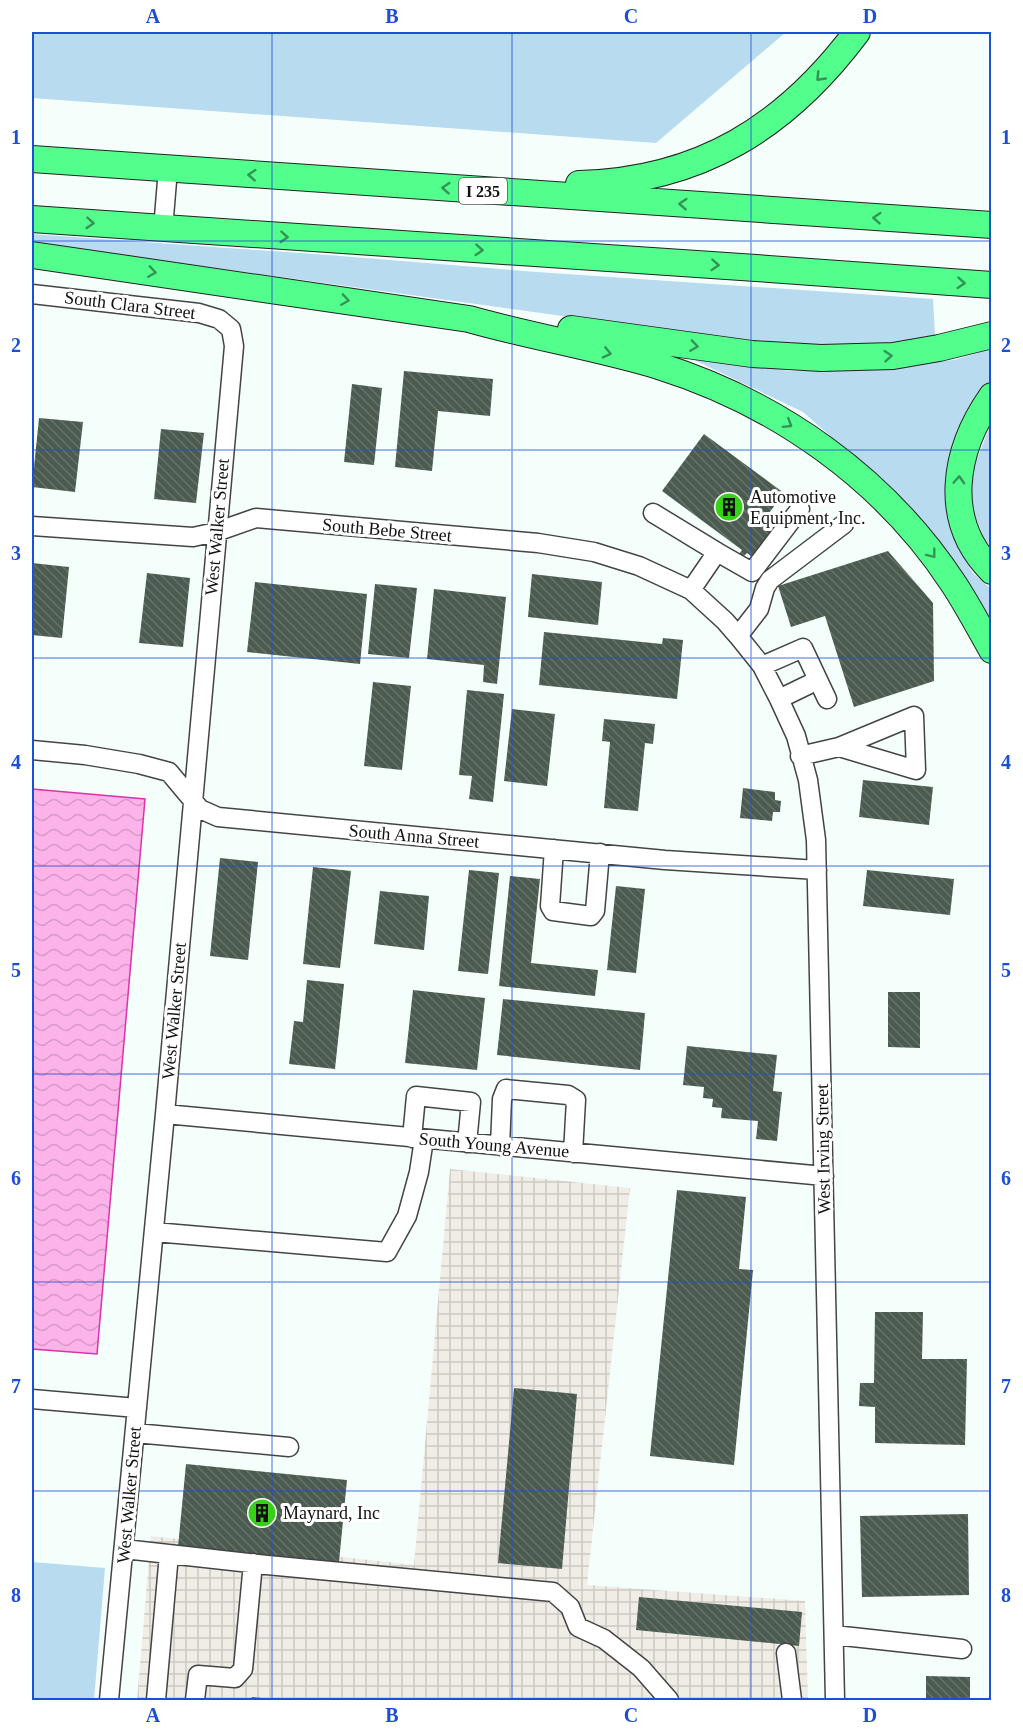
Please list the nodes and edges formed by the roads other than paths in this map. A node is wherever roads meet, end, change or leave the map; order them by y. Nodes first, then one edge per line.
1 (857, 32) edge
2 (32, 159) edge
3 (168, 169) junction
4 (527, 194) junction
5 (32, 219) edge
6 (992, 225) edge
7 (163, 229) junction
8 (32, 255) edge
9 (992, 285) edge
10 (32, 294) edge
11 (469, 319) junction
12 (226, 324) joint
13 (992, 335) edge
14 (992, 396) edge
15 (800, 509) dead end
16 (653, 513) dead end
17 (844, 524) dead end
18 (32, 526) edge
19 (216, 532) junction
20 (717, 552) junction
21 (992, 571) edge
22 (691, 590) junction
23 (725, 621) joint
24 (738, 636) junction
25 (992, 650) edge
26 (762, 666) junction
27 (818, 680) junction
28 (779, 699) junction
29 (827, 699) dead end
30 (839, 747) dead end
31 (32, 750) edge
32 (800, 756) junction
33 (193, 799) junction
34 (554, 849) junction
35 (600, 853) junction
36 (817, 870) junction
37 (165, 1114) junction
38 (418, 1138) junction
39 (467, 1143) junction
40 (500, 1146) junction
41 (573, 1153) junction
42 (824, 1176) junction
43 (154, 1232) junction
44 (32, 1399) edge
45 (137, 1408) junction
46 (135, 1433) junction
47 (289, 1447) dead end
48 (124, 1549) junction
49 (169, 1554) junction
50 (253, 1563) junction
51 (834, 1635) junction
52 (962, 1648) dead end
53 (786, 1653) dead end
54 (109, 1701) edge
55 (156, 1701) edge
56 (195, 1701) edge
57 (669, 1701) edge
58 (792, 1701) edge
59 (835, 1701) edge

1 -> 4 highway
2 - 3 highway, I 235
4 -> 3 highway, I 235
3 - 7 street
6 -> 4 highway, I 235
5 -> 7 highway
7 -> 9 highway
8 -> 11 highway
10 - 12 street, South Clara Street
11 -> 13 highway
11 -> 25 highway
12 - 19 street, West Walker Street
21 -> 14 highway
15 - 20 street
16 - 20 street
17 - 24 street
18 - 19 street, South Bebe Street
19 - 22 street, South Bebe Street
19 - 33 street, West Walker Street
20 - 22 street
22 - 23 street, South Bebe Street
23 - 24 street, West Irving Street
24 - 26 street, West Irving Street
26 - 27 street
26 - 28 street, West Irving Street
27 - 28 street
27 - 29 street
28 - 32 street, West Irving Street
30 - 32 street
31 - 33 street, South Anna Street
32 - 36 street, West Irving Street
33 - 34 street, South Anna Street
33 - 37 street, West Walker Street
34 - 35 street, South Anna Street
34 - 35 street
35 - 36 street, South Anna Street
36 - 42 street, West Irving Street
37 - 38 street, South Young Avenue
37 - 43 street, West Walker Street
38 - 39 street, South Young Avenue
38 - 39 street
38 - 43 street
39 - 40 street, South Young Avenue
40 - 41 street, South Young Avenue
40 - 41 street
41 - 42 street, South Young Avenue
42 - 51 street, West Irving Street
43 - 45 street, West Walker Street
44 - 45 street
45 - 46 street, West Walker Street
46 - 47 street
46 - 48 street, West Walker Street
48 - 49 street
48 - 54 street, West Walker Street
49 - 50 street
49 - 55 street
50 - 56 street
50 - 57 street
51 - 52 street
51 - 59 street, West Irving Street
53 - 58 street

